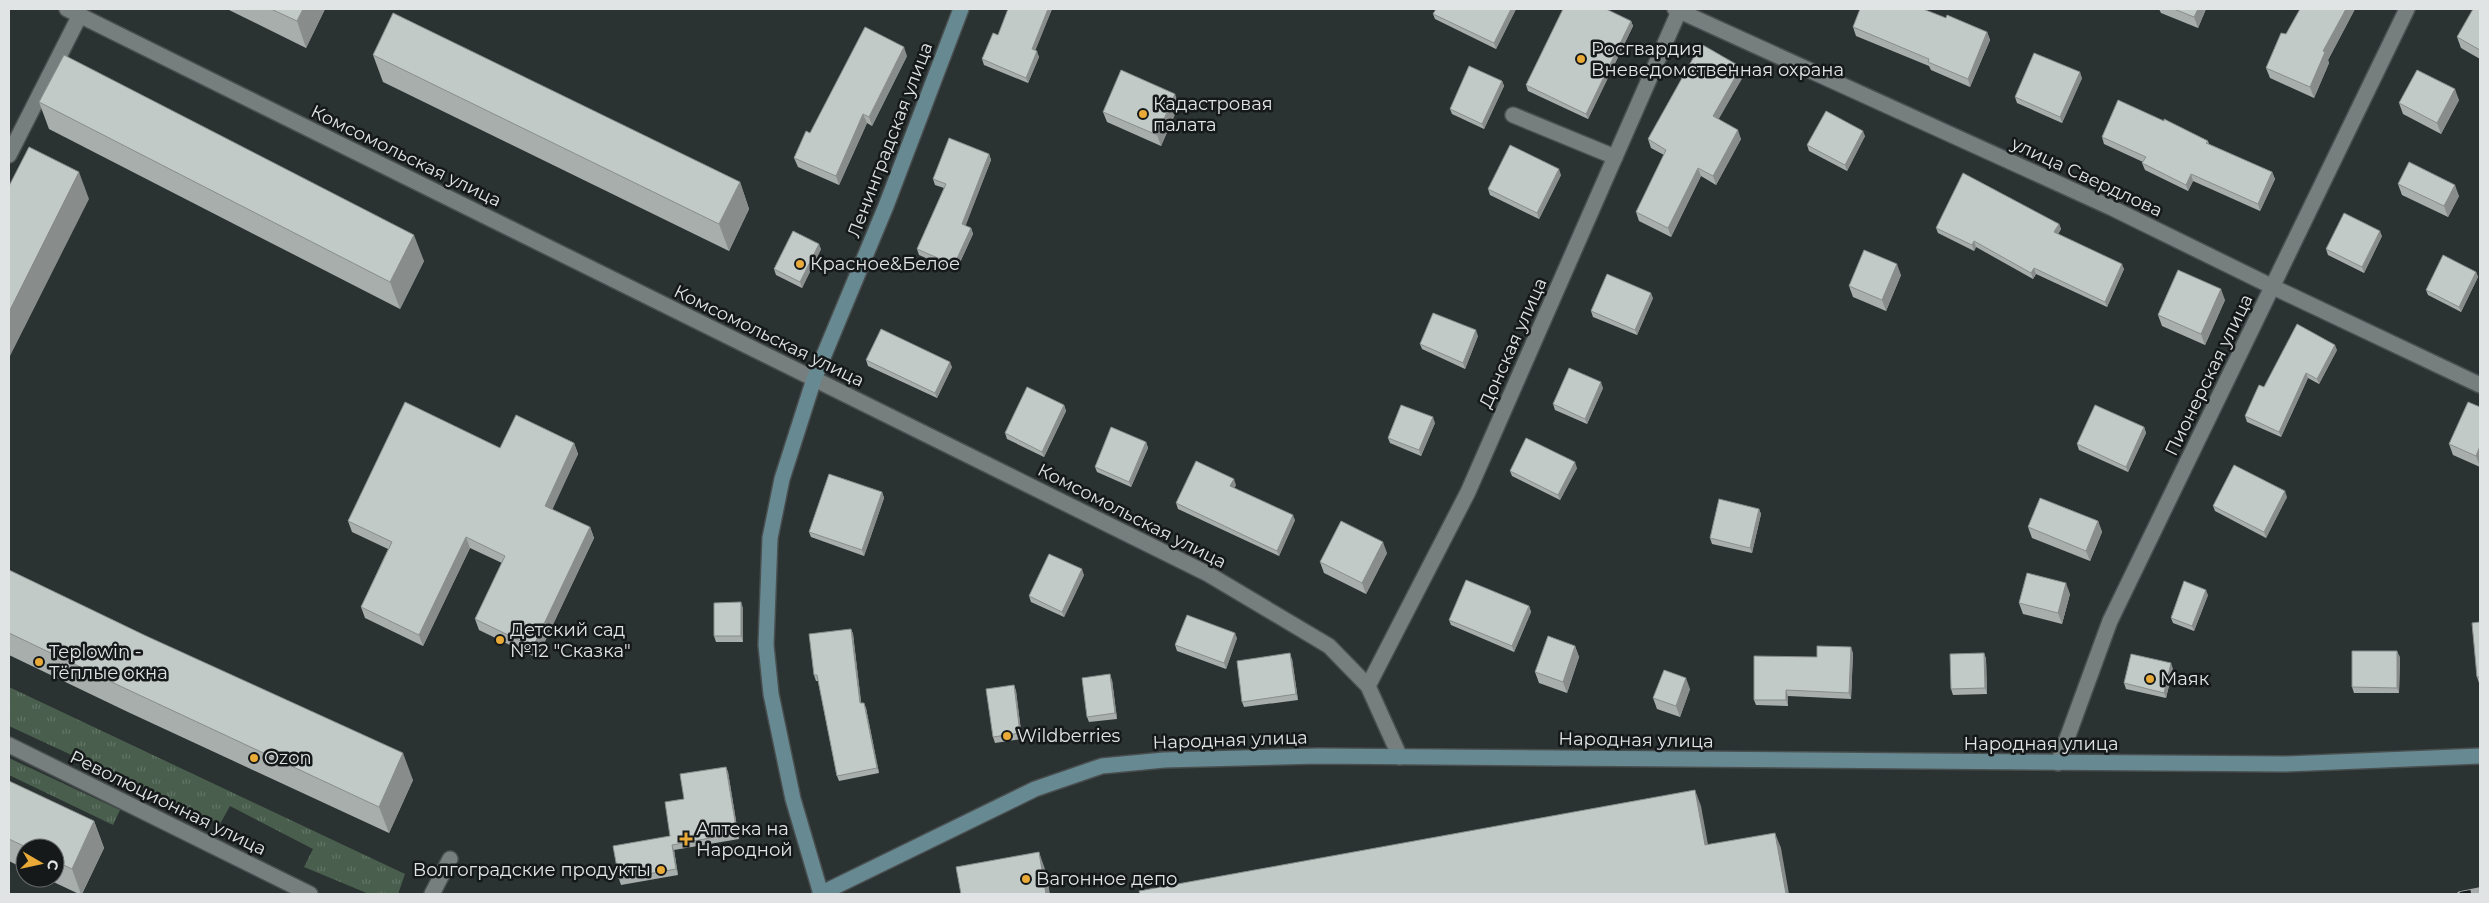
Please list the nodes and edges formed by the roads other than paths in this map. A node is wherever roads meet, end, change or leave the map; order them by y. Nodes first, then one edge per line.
1 (961, 9) edge
2 (1678, 9) edge
3 (2407, 9) edge
4 (73, 12) edge
5 (1513, 115) dead end
6 (9, 155) edge
7 (1615, 157) junction
8 (2273, 287) junction
9 (814, 379) junction
10 (2480, 385) edge
11 (1368, 686) junction
12 (9, 746) edge
13 (2480, 756) edge
14 (1400, 757) junction
15 (2058, 763) junction
16 (450, 859) dead end
17 (310, 894) edge
18 (432, 894) edge
19 (820, 894) edge

1 - 9 street, Ленинградская улица
2 - 7 street, Донская улица
2 - 8 street, улица Свердлова
3 - 8 street, Пионерская улица
4 - 6 street
4 - 9 street, Комсомольская улица
5 - 7 street
7 - 11 street, Донская улица
8 - 10 street, улица Свердлова
8 - 15 street, Пионерская улица
9 - 11 street, Комсомольская улица
9 - 19 street, Ленинградская улица
11 - 14 street, Комсомольская улица
12 - 17 street, Революционная улица
13 - 15 street, Народная улица
14 - 15 street, Народная улица
14 - 19 street, Народная улица
16 - 18 street

